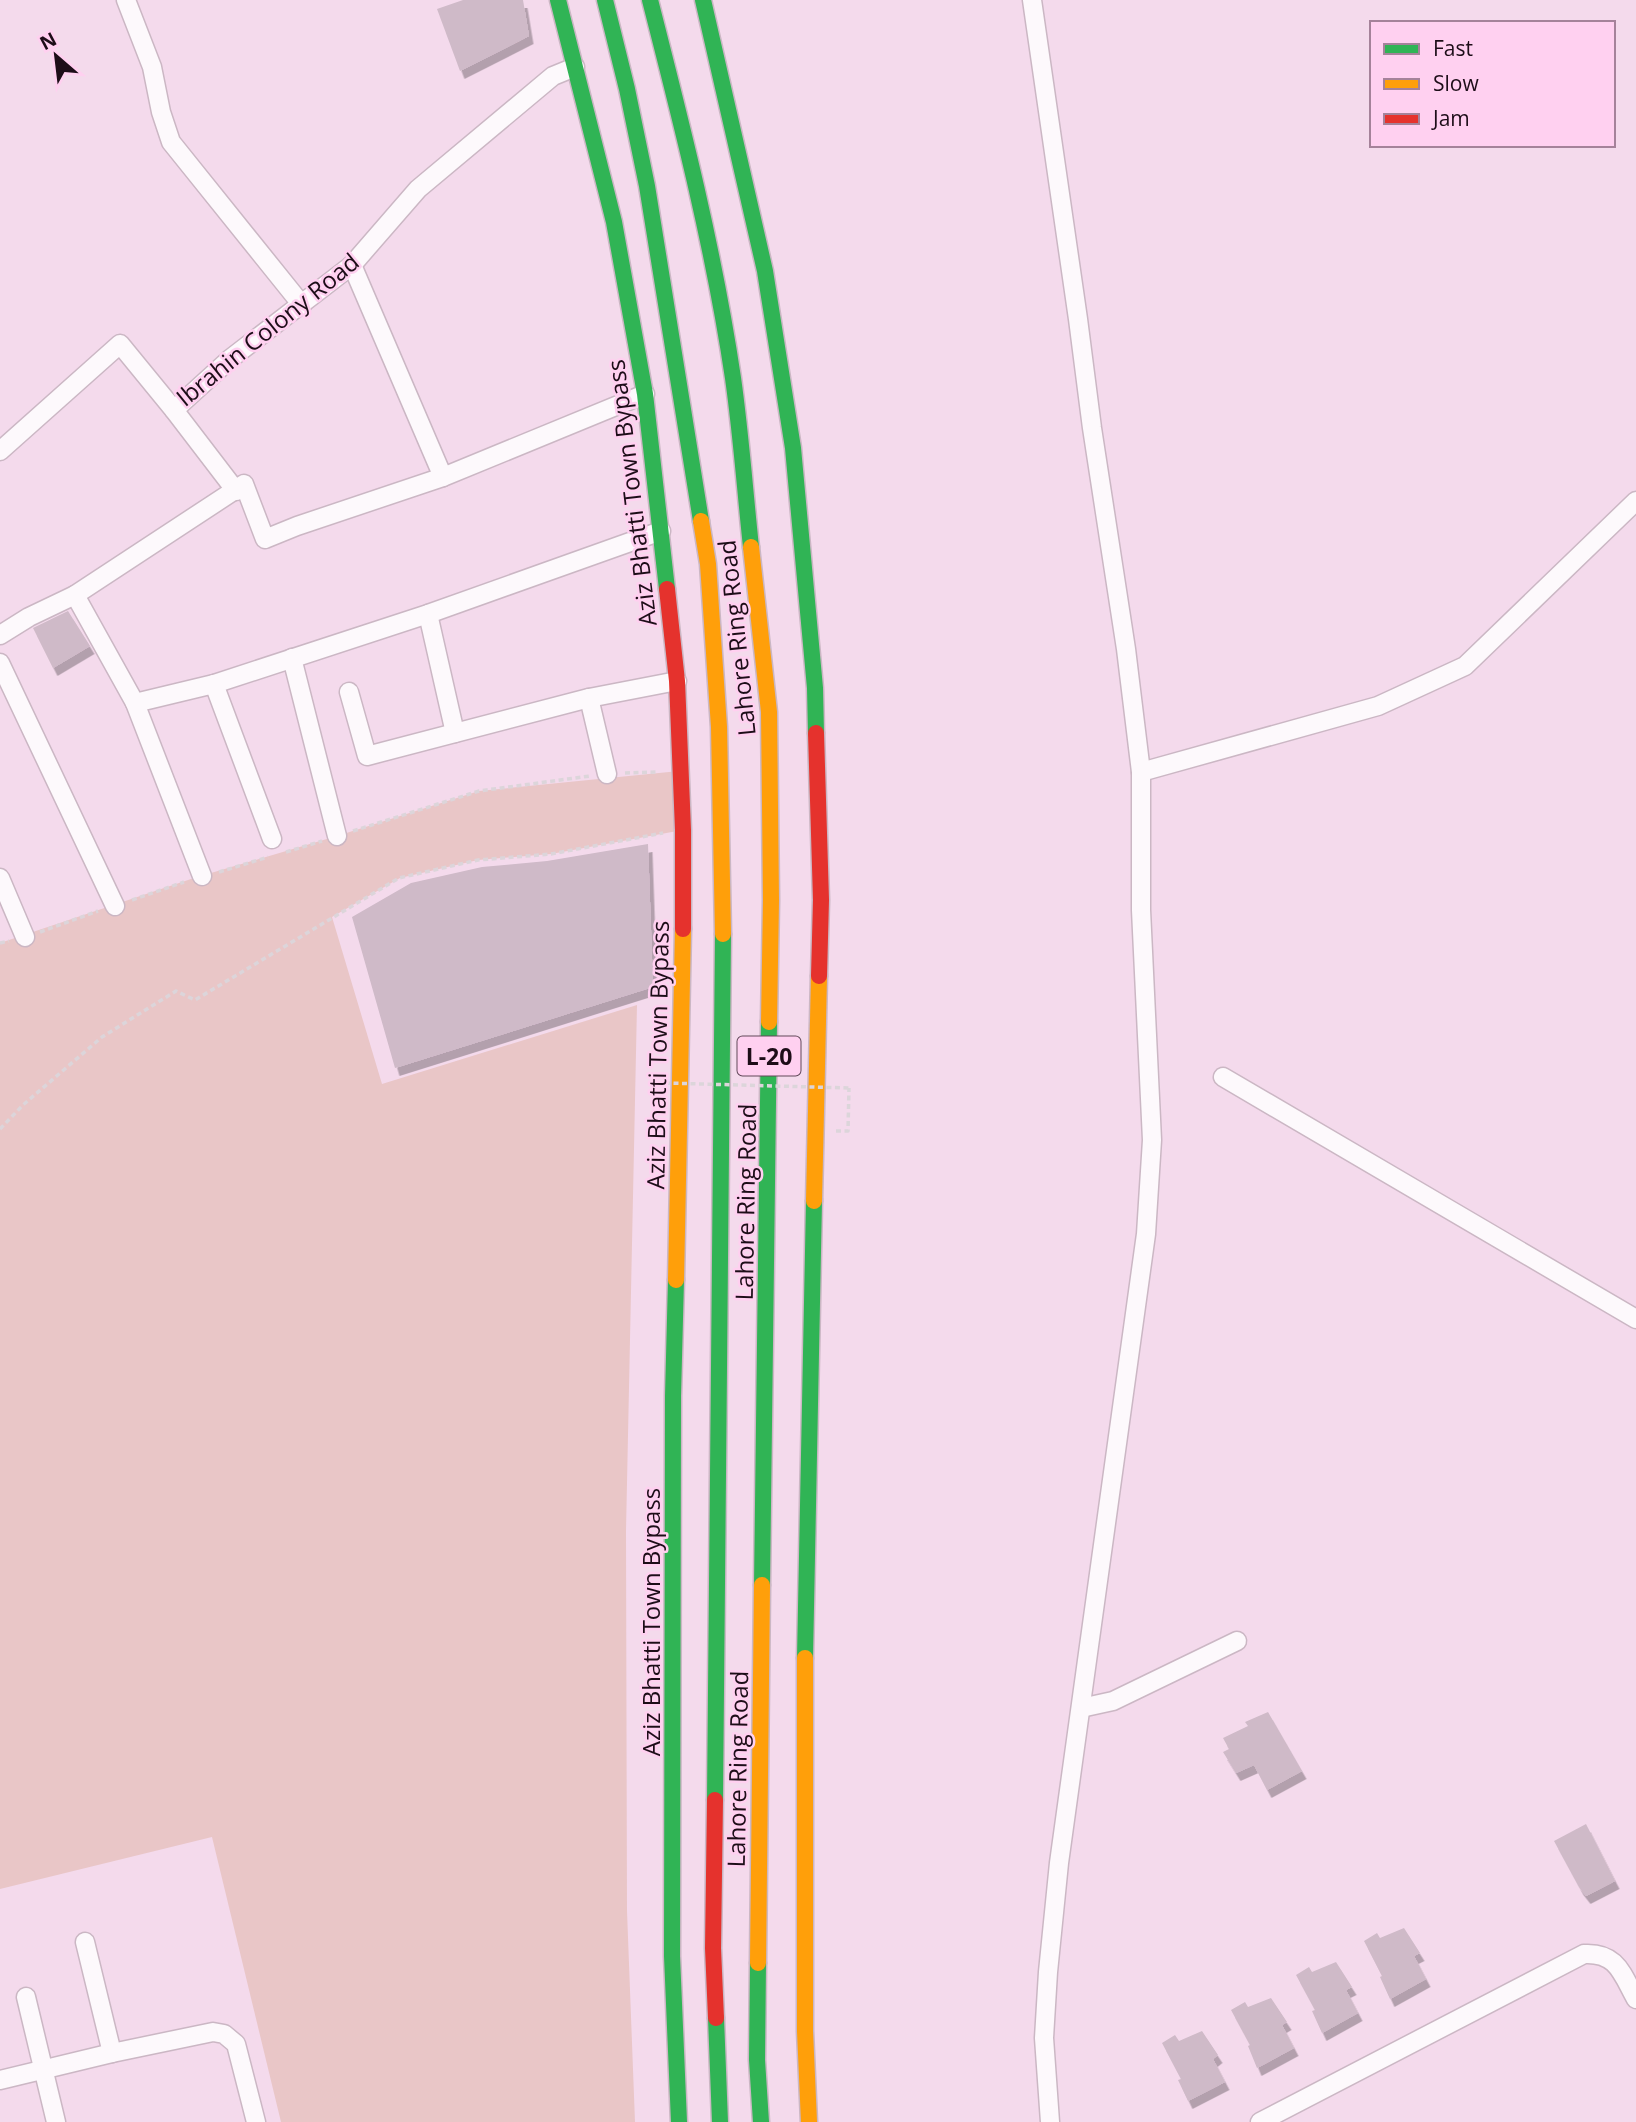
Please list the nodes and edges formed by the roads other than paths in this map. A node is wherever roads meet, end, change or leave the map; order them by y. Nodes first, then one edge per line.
1 (126, 0) edge
2 (558, 0) edge
3 (605, 0) edge
4 (650, 0) edge
5 (703, 0) edge
6 (1032, 0) edge
7 (575, 66) junction
8 (352, 265) junction
9 (302, 305) junction
10 (645, 394) junction
11 (174, 410) junction
12 (0, 451) edge
13 (443, 477) junction
14 (236, 491) junction
15 (1636, 501) edge
16 (661, 531) junction
17 (75, 595) junction
18 (428, 614) junction
19 (0, 635) edge
20 (292, 658) junction
21 (0, 663) edge
22 (677, 681) junction
23 (214, 684) junction
24 (349, 692) dead end
25 (589, 698) junction
26 (135, 703) junction
27 (455, 733) junction
28 (1141, 772) junction
29 (607, 774) dead end
30 (337, 836) dead end
31 (272, 839) dead end
32 (202, 876) dead end
33 (0, 878) edge
34 (115, 906) dead end
35 (24, 937) dead end
36 (1223, 1077) dead end
37 (1636, 1320) edge
38 (1237, 1641) dead end
39 (1081, 1707) junction
40 (86, 1942) dead end
41 (26, 1997) dead end
42 (1636, 1999) edge
43 (112, 2053) junction
44 (44, 2069) junction
45 (0, 2080) edge
46 (56, 2122) edge
47 (256, 2122) edge
48 (679, 2122) edge
49 (720, 2122) edge
50 (761, 2122) edge
51 (809, 2122) edge
52 (1050, 2122) edge
53 (1260, 2122) edge

1 - 9 street
2 - 7 main road, Aziz Bhatti Town Bypass
3 - 49 main road, Lahore Ring Road / L-20
4 - 50 main road, Lahore Ring Road / L-20
5 - 51 main road
6 - 28 street
7 - 8 street, Ibrahin Colony Road
7 - 10 main road, Aziz Bhatti Town Bypass
8 - 9 street, Ibrahin Colony Road
8 - 13 street
9 - 11 street, Ibrahin Colony Road
10 - 13 street
10 - 16 main road, Aziz Bhatti Town Bypass
11 - 12 street, Ibrahin Colony Road
11 - 14 street
13 - 14 street
14 - 17 street
15 - 28 street
16 - 18 street
16 - 22 main road, Aziz Bhatti Town Bypass
17 - 19 street
17 - 26 street
18 - 20 street
18 - 27 street
20 - 23 street
20 - 30 street
21 - 34 street
22 - 25 street
22 - 48 main road, Aziz Bhatti Town Bypass
23 - 26 street
23 - 31 street
24 - 27 street
25 - 27 street
25 - 29 street
26 - 32 street
28 - 39 street
33 - 35 street
36 - 37 street
38 - 39 street
39 - 52 street
40 - 43 street
41 - 44 street
42 - 53 street
43 - 44 street
43 - 47 street
44 - 45 street
44 - 46 street

